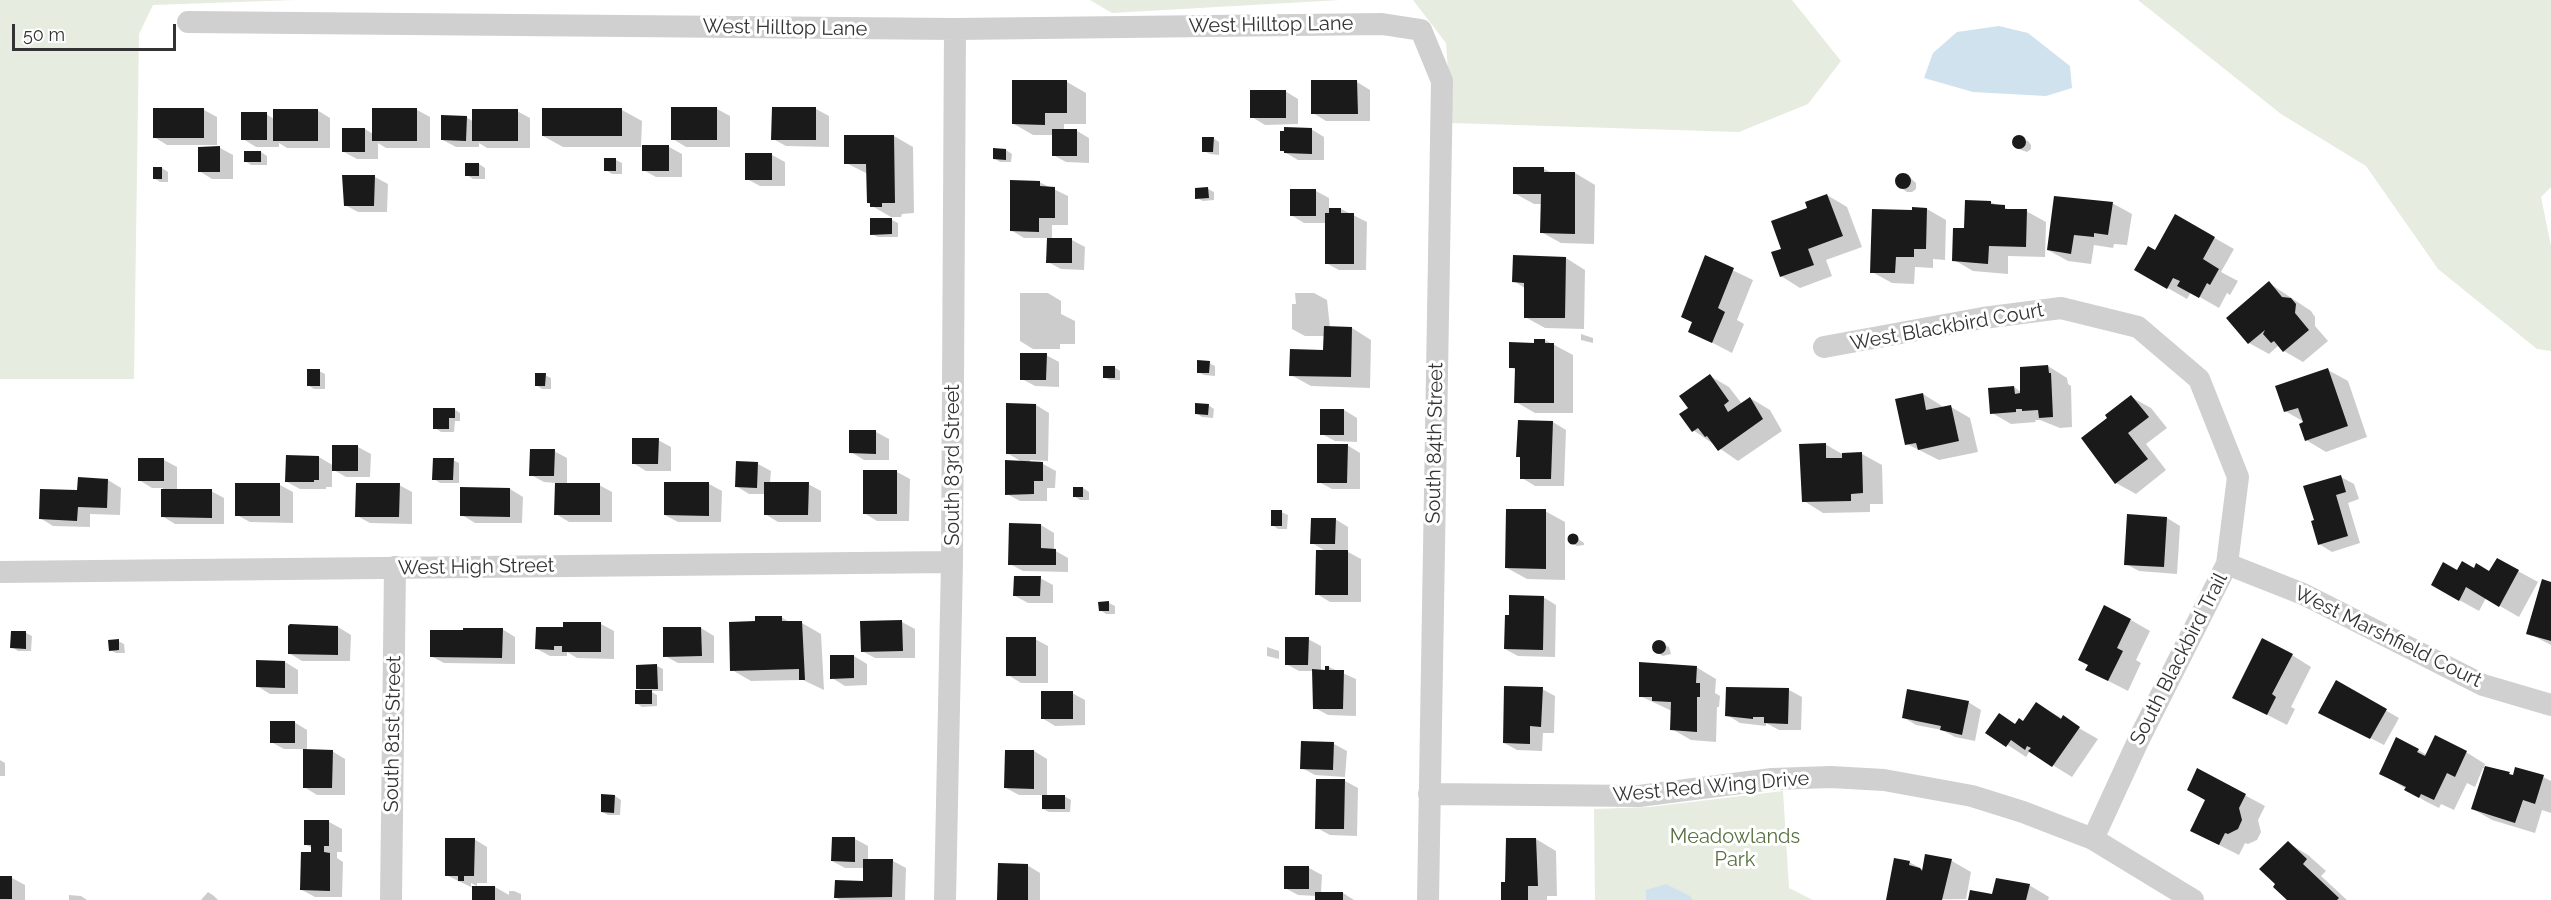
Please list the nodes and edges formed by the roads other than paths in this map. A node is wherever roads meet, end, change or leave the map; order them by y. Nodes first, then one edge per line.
1 (188, 22) dead end
2 (1382, 24) joint
3 (955, 29) junction
4 (2139, 327) joint
5 (1824, 347) dead end
6 (952, 562) junction
7 (2227, 564) junction
8 (395, 567) junction
9 (0, 572) edge
10 (2551, 705) edge
11 (1429, 794) junction
12 (2092, 838) junction
13 (391, 900) edge
14 (945, 900) edge
15 (1428, 900) edge
16 (2193, 900) edge

1 - 3 street, West Hilltop Lane
2 - 3 street, West Hilltop Lane
2 - 11 street, South 84th Street
3 - 6 street, South 83rd Street
4 - 5 street, West Blackbird Court
4 - 7 street, South Blackbird Trail
6 - 8 street, West High Street
6 - 14 street, South 83rd Street
7 - 10 street, West Marshfield Court
7 - 12 street, South Blackbird Trail
8 - 9 street, West High Street
8 - 13 street, South 81st Street
11 - 12 street, West Red Wing Drive
11 - 15 street, South 84th Street
12 - 16 street, West Red Wing Drive

